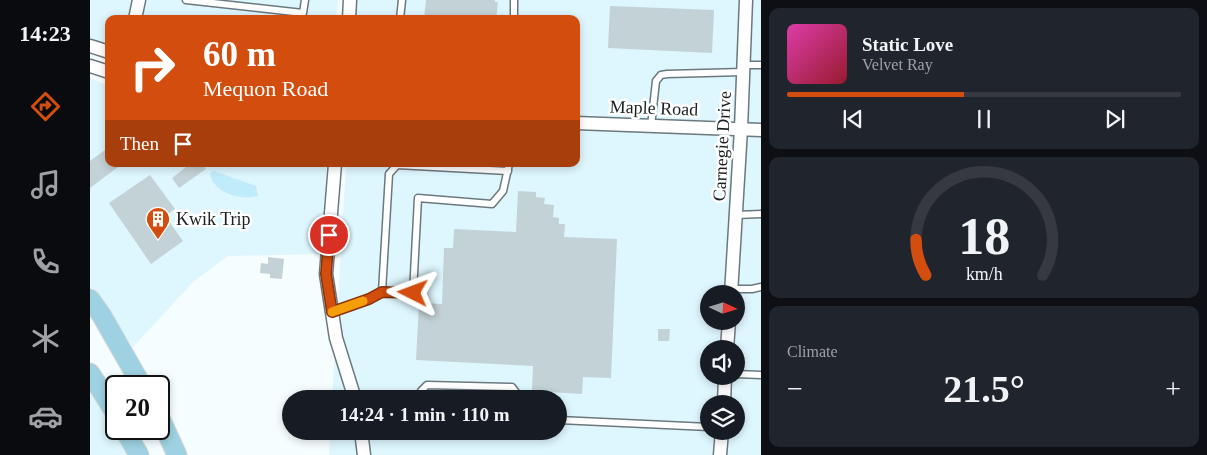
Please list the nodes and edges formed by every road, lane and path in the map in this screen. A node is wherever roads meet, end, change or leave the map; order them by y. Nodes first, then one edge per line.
1 (139, 0) edge
2 (186, 0) edge
3 (305, 0) edge
4 (350, 0) edge
5 (402, 0) edge
6 (514, 0) edge
7 (746, 0) edge
8 (136, 15) edge
9 (349, 15) edge
10 (400, 15) edge
11 (514, 15) edge
12 (90, 46) edge
13 (105, 51) edge
14 (761, 65) edge
15 (90, 66) edge
16 (743, 69) junction
17 (105, 71) edge
18 (580, 123) edge
19 (651, 126) junction
20 (741, 129) junction
21 (761, 130) edge
22 (336, 167) edge
23 (395, 167) edge
24 (429, 167) edge
25 (509, 167) edge
26 (508, 172) junction
27 (761, 214) edge
28 (736, 215) junction
29 (731, 285) edge
30 (761, 287) edge
31 (745, 290) edge
32 (382, 292) junction
33 (90, 299) edge
34 (332, 312) junction
35 (90, 372) edge
36 (745, 374) edge
37 (136, 375) edge
38 (761, 375) edge
39 (352, 390) edge
40 (422, 390) edge
41 (514, 390) edge
42 (105, 396) edge
43 (567, 420) edge
44 (700, 427) edge
45 (130, 440) edge
46 (170, 440) edge
47 (363, 440) edge
48 (721, 440) edge
49 (139, 455) edge
50 (177, 455) edge
51 (364, 455) edge
52 (720, 455) edge

1 - 8 street
2 - 3 lane
4 - 9 street
5 - 10 lane
6 - 11 lane
7 - 16 street, Carnegie Drive
12 - 13 street
14 - 16 lane
15 - 17 street
16 - 19 lane
16 - 20 street, Carnegie Drive
18 - 19 street, Maple Road
19 - 20 street, Maple Road
20 - 21 street, Maple Road
20 - 28 street, Carnegie Drive
22 - 34 street
23 - 32 lane
24 - 26 lane
25 - 26 lane
26 - 32 lane
27 - 28 lane
28 - 29 street, Carnegie Drive
30 - 31 lane
32 - 34 lane
33 - 37 main road
34 - 39 street
35 - 42 main road
36 - 38 lane
40 - 41 lane
43 - 44 lane
45 - 49 main road
46 - 50 main road
47 - 51 street
48 - 52 street

